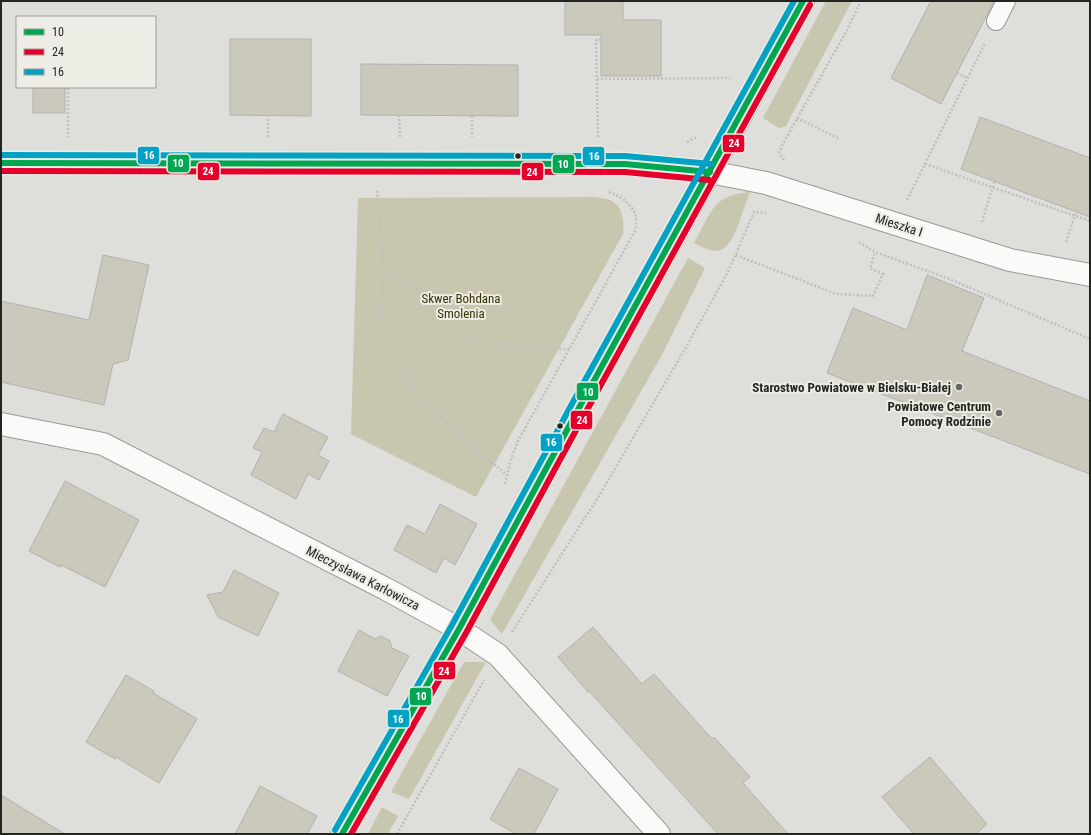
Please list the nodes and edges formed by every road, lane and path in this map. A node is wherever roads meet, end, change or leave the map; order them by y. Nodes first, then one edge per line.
1 (802, 1) edge
2 (861, 1) edge
3 (1006, 1) edge
4 (996, 21) joint
5 (602, 40) dead end
6 (957, 73) dead end
7 (735, 78) dead end
8 (967, 78) junction
9 (597, 79) junction
10 (68, 88) edge
11 (268, 115) dead end
12 (399, 115) dead end
13 (472, 116) dead end
14 (797, 118) junction
15 (702, 134) dead end
16 (838, 138) dead end
17 (68, 140) dead end
18 (267, 141) dead end
19 (400, 141) dead end
20 (472, 142) dead end
21 (680, 142) dead end
22 (598, 143) dead end
23 (785, 162) dead end
24 (1, 163) edge
25 (925, 164) junction
26 (710, 172) junction
27 (994, 182) dead end
28 (992, 186) junction
29 (370, 189) dead end
30 (606, 192) dead end
31 (904, 206) dead end
32 (1076, 212) dead end
33 (770, 213) dead end
34 (1074, 216) junction
35 (1090, 221) edge
36 (980, 226) dead end
37 (856, 241) dead end
38 (1066, 245) dead end
39 (876, 252) junction
40 (736, 255) junction
41 (384, 272) junction
42 (1090, 275) edge
43 (947, 278) junction
44 (945, 282) dead end
45 (1090, 339) edge
46 (569, 349) junction
47 (1, 424) edge
48 (518, 441) dead end
49 (507, 475) dead end
50 (459, 629) junction
51 (498, 655) junction
52 (342, 834) edge
53 (397, 834) edge
54 (659, 834) edge

1 - 26 street
2 - 14 path
3 - 4 lane
4 - 8 path
5 - 9 path
6 - 8 path
7 - 9 path
8 - 25 path
9 - 22 path
10 - 17 path
11 - 18 path
12 - 19 path
13 - 20 path
14 - 16 path
14 - 23 path
15 - 21 path
24 - 26 street, Mieszka I
25 - 28 path
25 - 31 path
26 - 42 street, Mieszka I
26 - 50 street
27 - 28 path
28 - 34 path
28 - 36 path
29 - 41 path
30 - 46 path
32 - 34 path
33 - 40 path
34 - 35 path
34 - 38 path
37 - 39 path
39 - 40 path
39 - 43 path
40 - 51 path
41 - 46 path
41 - 49 path
43 - 44 path
43 - 45 path
46 - 48 path
47 - 50 street, Mieczysława Karłowicza
50 - 51 street, Mieczysława Karłowicza
50 - 52 street
51 - 53 path
51 - 54 street, Mieczysława Karłowicza

